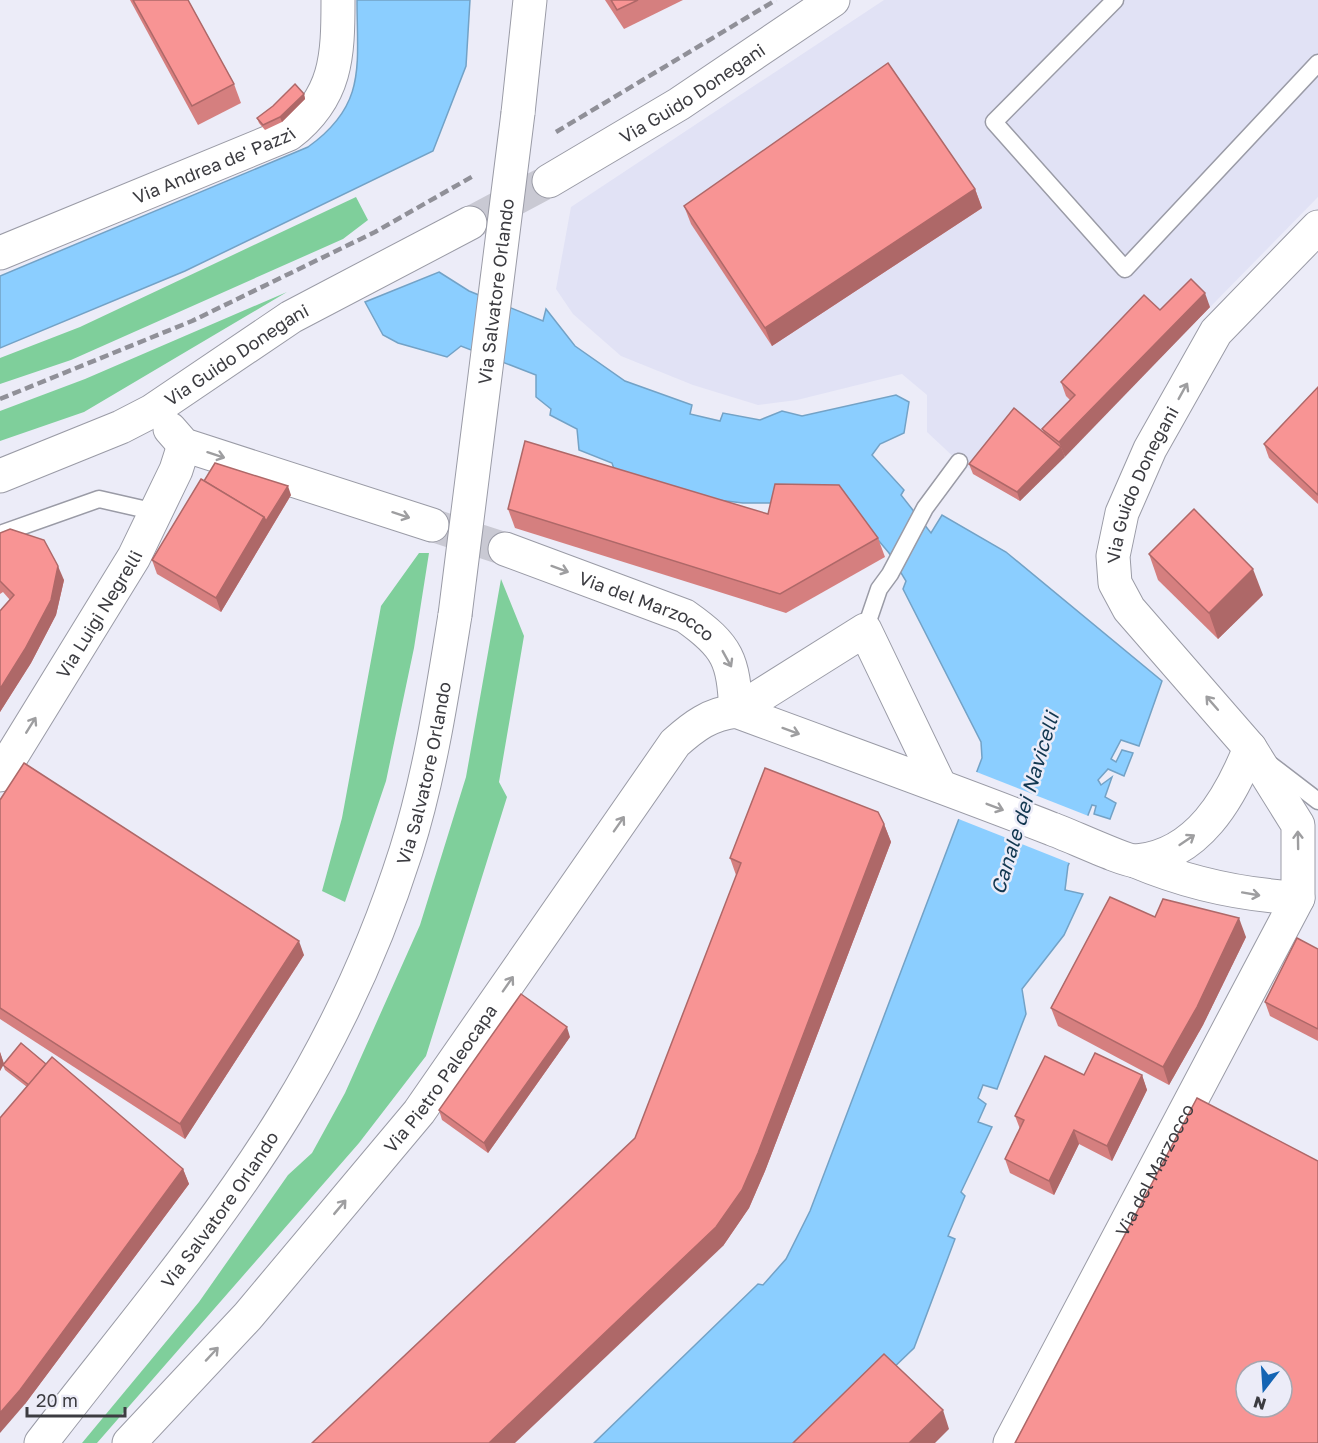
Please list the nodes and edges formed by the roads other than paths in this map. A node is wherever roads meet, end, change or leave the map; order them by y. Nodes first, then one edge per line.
1 (338, 0) edge
2 (530, 0) edge
3 (833, 0) edge
4 (1115, 0) edge
5 (1318, 63) edge
6 (549, 181) tunnel mouth
7 (470, 223) tunnel mouth
8 (1318, 227) edge
9 (0, 253) edge
10 (153, 411) junction
11 (184, 444) junction
12 (958, 462) dead end
13 (0, 476) edge
14 (156, 512) junction
15 (432, 525) tunnel mouth
16 (0, 534) edge
17 (504, 549) tunnel mouth
18 (865, 630) junction
19 (736, 711) junction
20 (1250, 748) junction
21 (0, 775) edge
22 (940, 786) junction
23 (1318, 801) edge
24 (1135, 861) junction
25 (1308, 900) edge
26 (41, 1443) edge
27 (129, 1443) edge
28 (1010, 1443) edge

1 - 9 street, Via Andrea de' Pazzi
2 - 26 street, Via Salvatore Orlando, bridge
3 - 6 street, Via Guido Donegani
4 - 5 lane
7 - 10 street, Via Guido Donegani
20 -> 8 street, Via Guido Donegani
10 - 11 street
10 - 13 street, Via Guido Donegani
11 - 14 street, Via Luigi Negrelli
11 -> 15 street
12 - 18 lane
14 - 16 lane
21 -> 14 street, Via Luigi Negrelli
17 -> 19 street, Via del Marzocco
18 - 19 street
18 - 22 street
19 -> 22 street
27 -> 19 street, Via Pietro Paleocapa
20 - 23 lane
24 -> 20 street
25 -> 20 street, Via del Marzocco
22 -> 24 street
24 -> 25 street
25 - 28 street, Via del Marzocco

